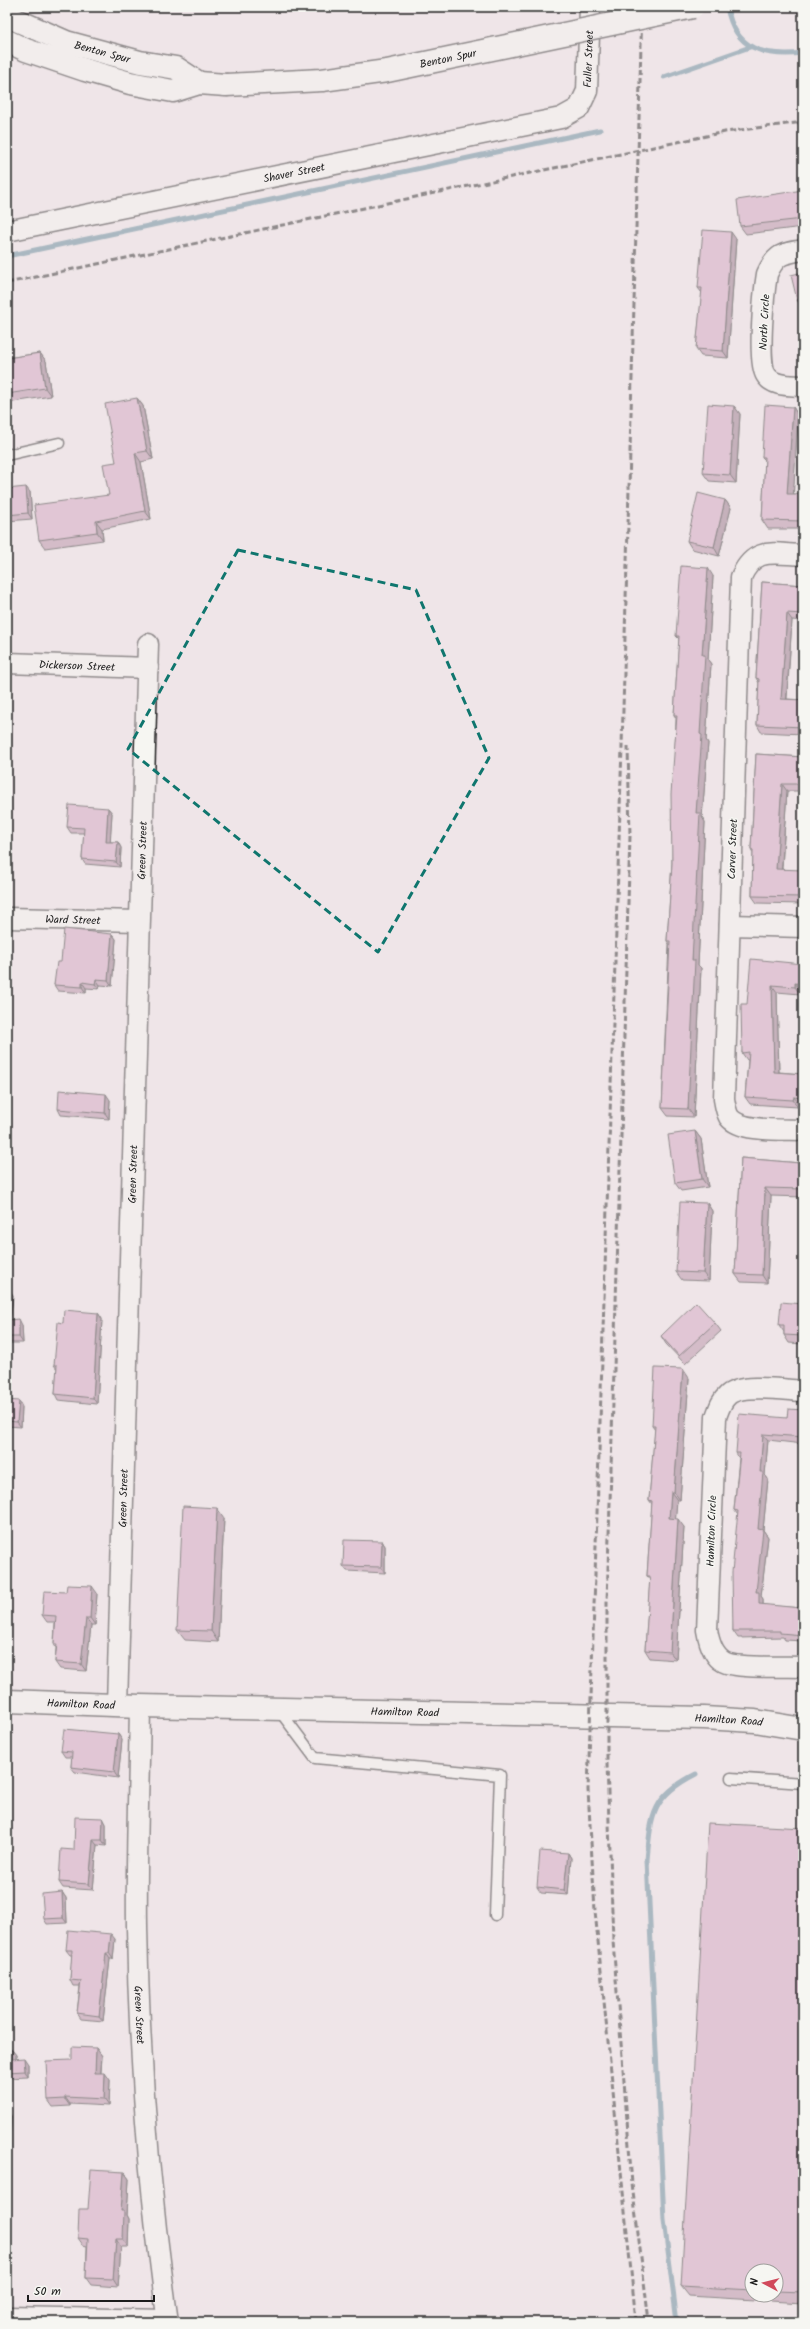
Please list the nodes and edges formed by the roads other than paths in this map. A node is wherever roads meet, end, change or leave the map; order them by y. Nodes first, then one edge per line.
1 (590, 7) edge
2 (693, 7) edge
3 (7, 16) edge
4 (7, 41) edge
5 (198, 83) junction
6 (579, 108) joint
7 (7, 231) edge
8 (803, 250) edge
9 (803, 386) edge
10 (59, 443) dead end
11 (7, 455) edge
12 (803, 554) edge
13 (148, 644) dead end
14 (7, 663) edge
15 (148, 668) junction
16 (7, 918) edge
17 (139, 921) junction
18 (730, 925) junction
19 (803, 928) edge
20 (803, 1130) edge
21 (803, 1391) edge
22 (803, 1667) edge
23 (7, 1701) edge
24 (117, 1705) junction
25 (140, 1706) junction
26 (278, 1709) junction
27 (803, 1729) edge
28 (731, 1778) dead end
29 (803, 1784) edge
30 (495, 1915) dead end
31 (7, 2317) edge
32 (168, 2321) edge

1 - 6 street, Fuller Street
2 - 5 main road, Benton Spur, bridge
3 - 5 main road, Benton Spur
4 - 5 main road, Benton Spur
6 - 7 street, Shaver Street
8 - 9 street, North Circle
10 - 11 lane
12 - 18 street, Carver Street
13 - 15 street, Green Street
14 - 15 street, Dickerson Street
15 - 17 street, Green Street
16 - 17 street, Ward Street
17 - 24 street, Green Street
18 - 19 street
18 - 20 street, Carver Street
21 - 22 street, Hamilton Circle
23 - 24 main road, Hamilton Road
24 - 25 main road, Hamilton Road
25 - 26 main road, Hamilton Road
25 - 32 street, Green Street
26 - 27 main road, Hamilton Road
26 - 30 lane
28 - 29 lane
31 - 32 street

